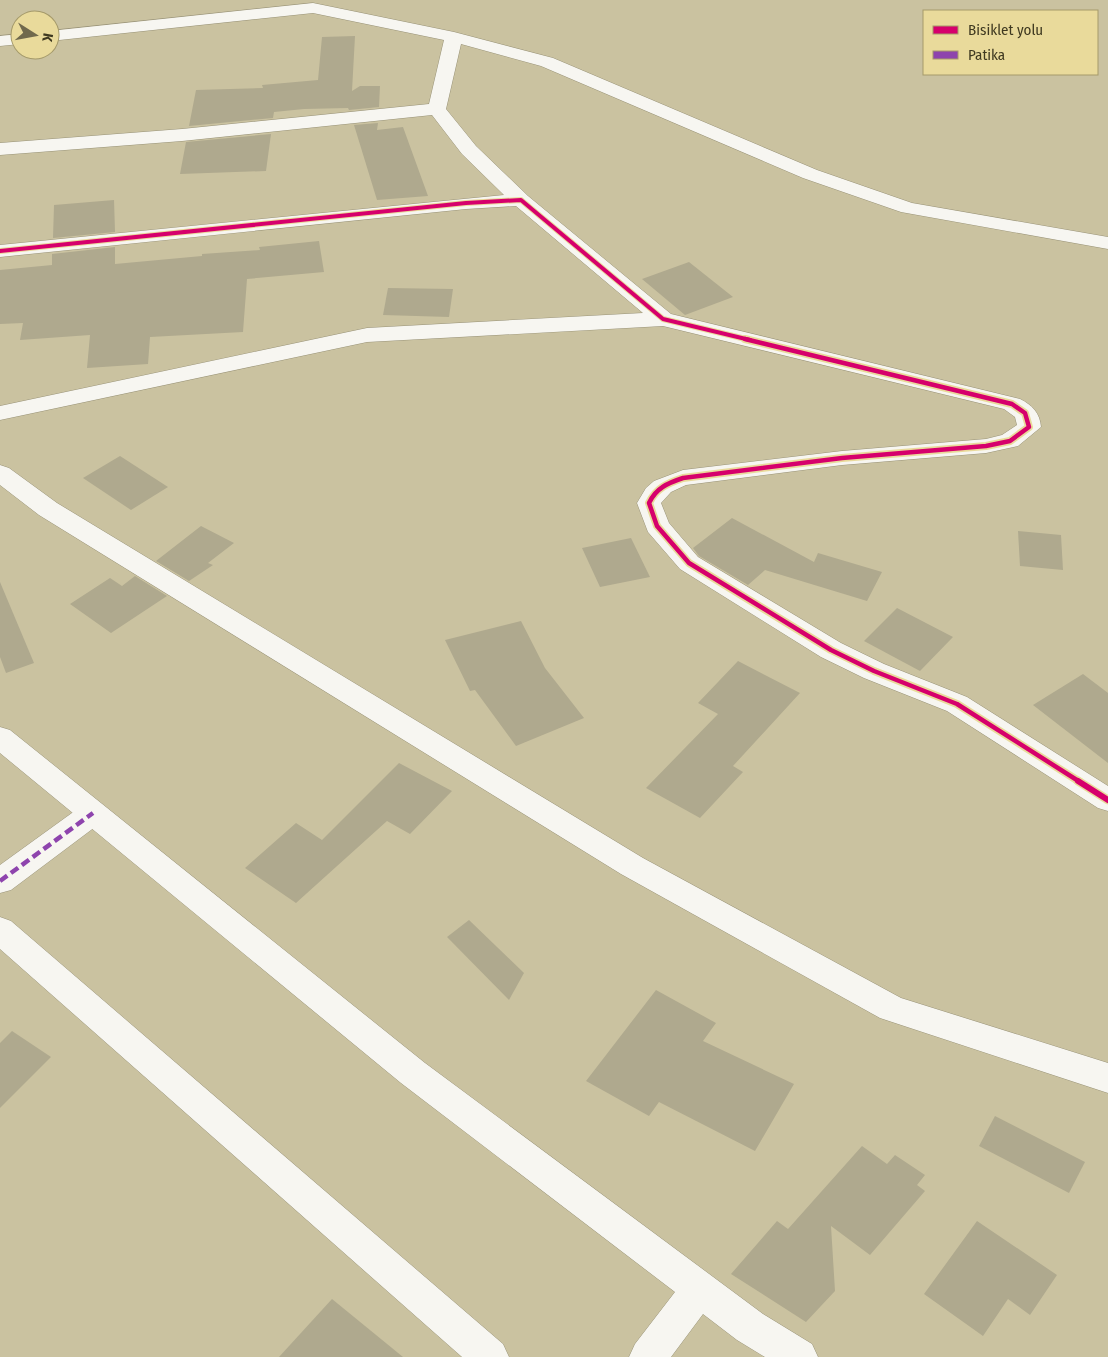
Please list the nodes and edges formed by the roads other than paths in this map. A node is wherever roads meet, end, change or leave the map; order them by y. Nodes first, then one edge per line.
1 (273, 0) edge
2 (255, 15) junction
3 (60, 35) edge
4 (454, 37) junction
5 (437, 109) junction
6 (0, 149) edge
7 (521, 200) junction
8 (1108, 243) edge
9 (0, 251) edge
10 (663, 319) junction
11 (0, 413) edge
12 (0, 472) edge
13 (0, 737) edge
14 (1108, 800) edge
15 (93, 813) junction
16 (0, 881) edge
17 (0, 930) edge
18 (1108, 1078) edge
19 (700, 1289) junction
20 (490, 1357) edge
21 (648, 1357) edge
22 (799, 1357) edge

1 - 2 street
2 - 3 street
2 - 4 street
4 - 5 street
4 - 8 street
5 - 6 street
5 - 7 street
7 - 9 street
7 - 10 street
10 - 11 street
10 - 14 street
12 - 18 street
13 - 15 street
15 - 16 street
15 - 19 street
17 - 20 street
19 - 21 street
19 - 22 street

